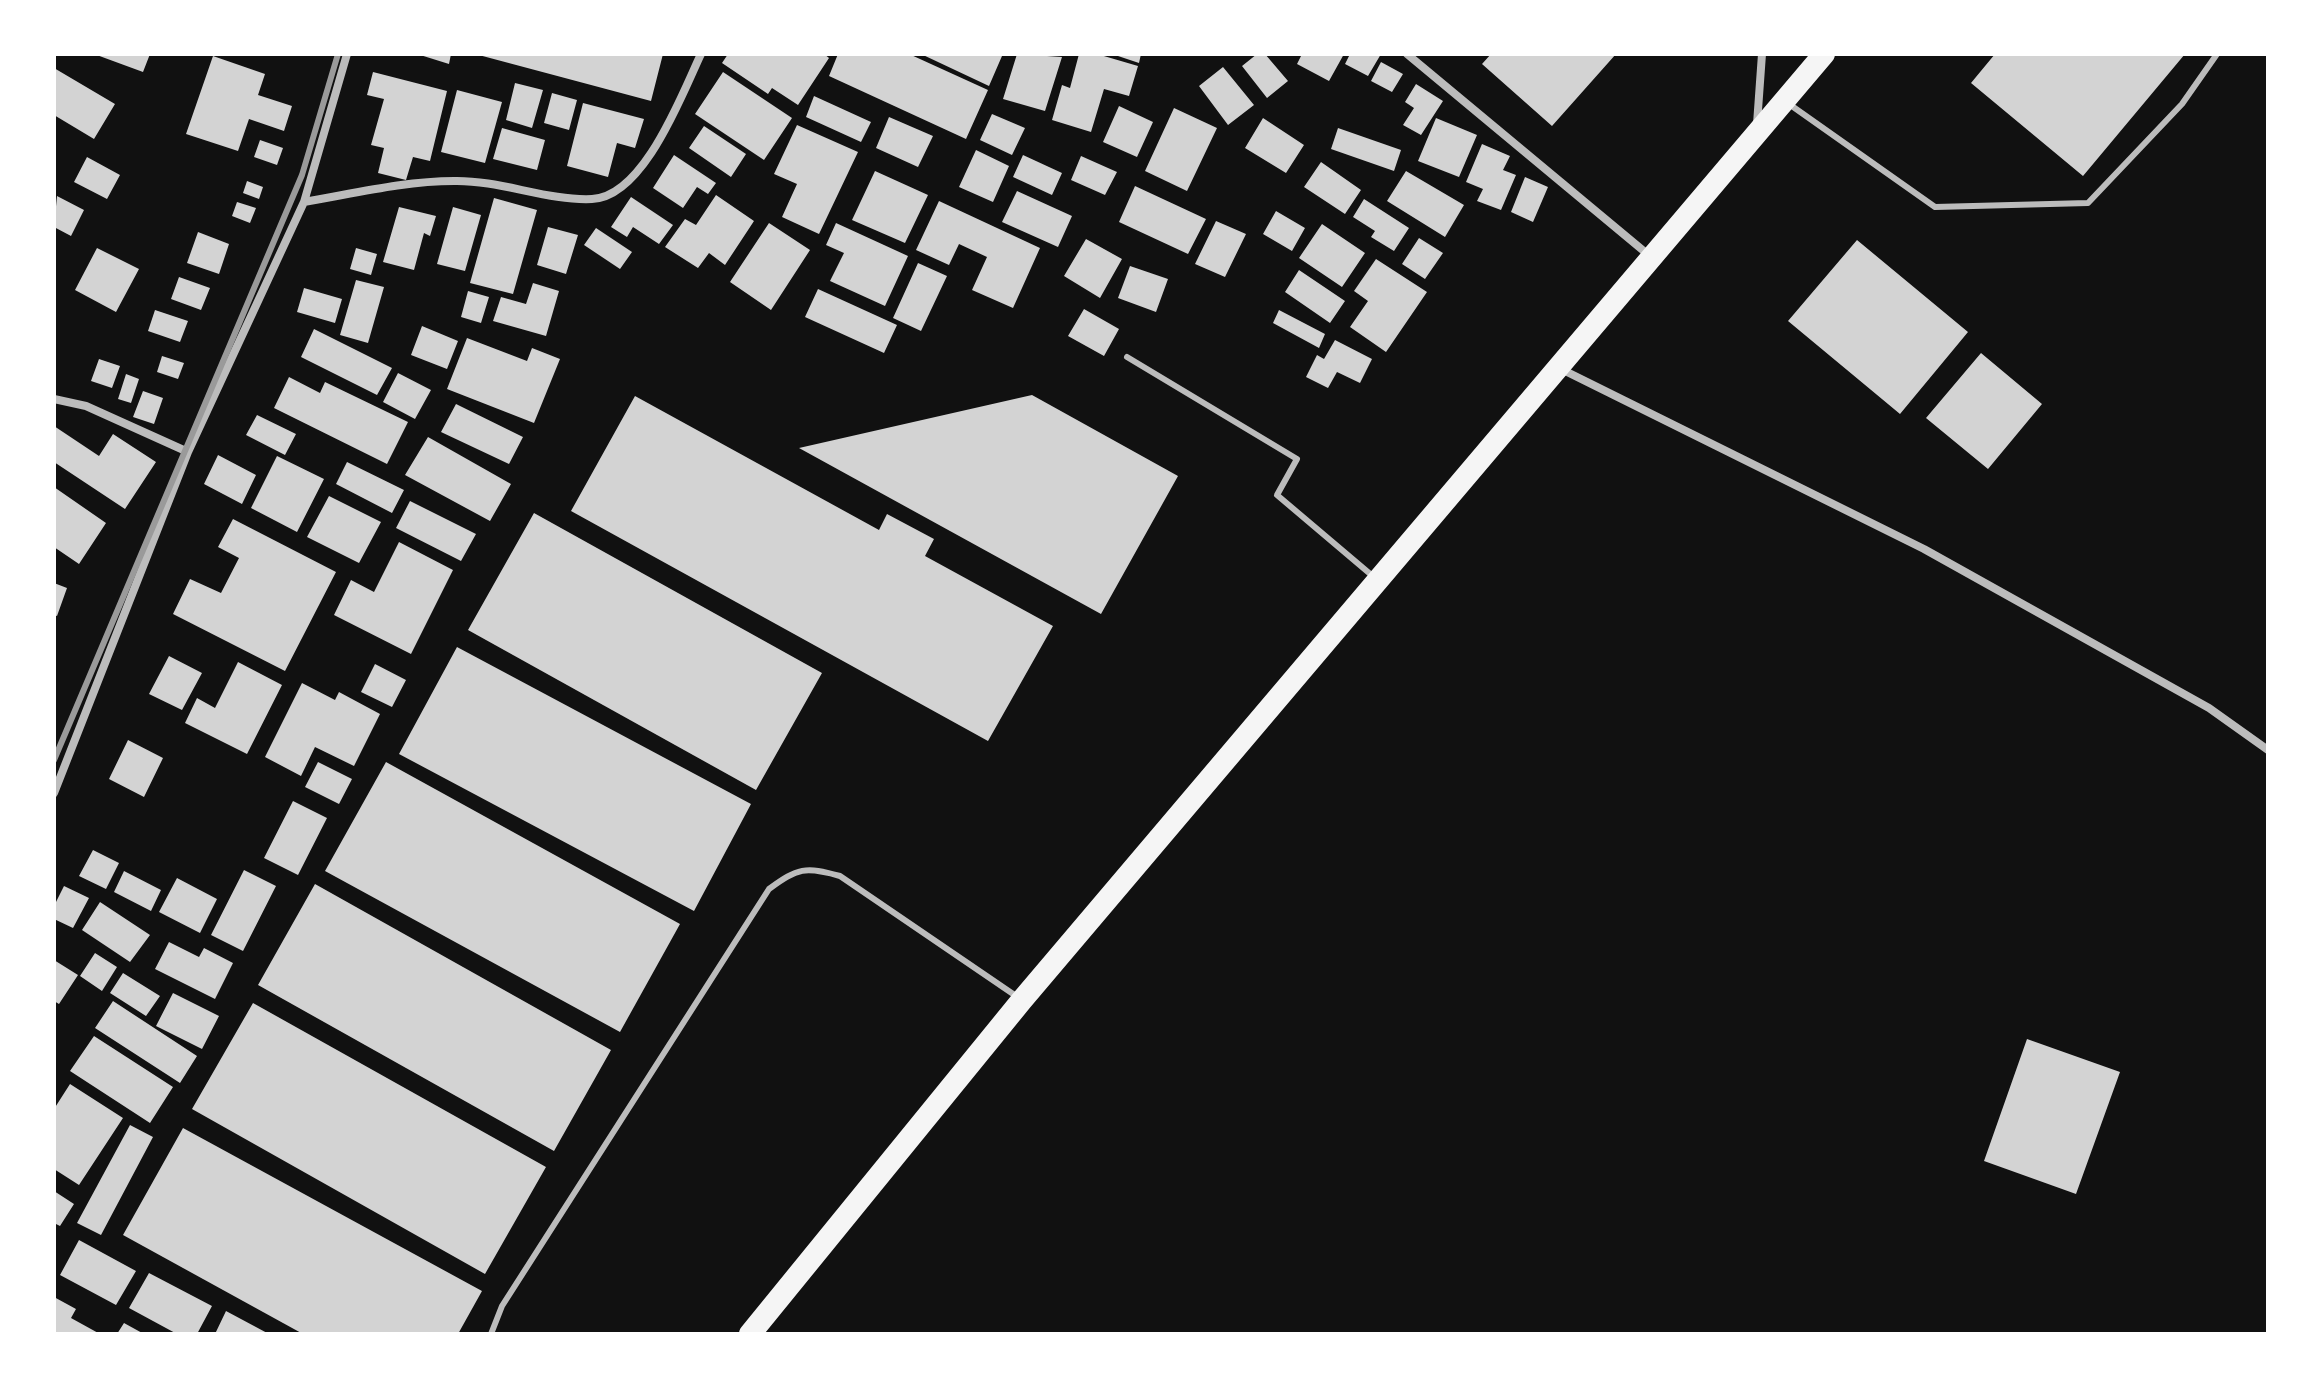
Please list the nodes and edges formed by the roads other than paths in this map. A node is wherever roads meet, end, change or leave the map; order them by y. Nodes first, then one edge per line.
1 (347, 54) edge
2 (701, 54) edge
3 (1407, 54) edge
4 (1762, 54) edge
5 (1824, 54) edge
6 (2217, 54) edge
7 (1784, 100) junction
8 (1757, 133) junction
9 (304, 202) junction
10 (1652, 258) junction
11 (1127, 357) dead end
12 (1558, 368) junction
13 (54, 399) edge
14 (188, 452) junction
15 (1377, 580) junction
16 (2268, 750) edge
17 (54, 793) edge
18 (1022, 1000) junction
19 (491, 1334) edge
20 (750, 1334) edge

1 - 9 street
2 - 9 street
3 - 10 street
4 - 8 street
5 - 7 highway
6 - 7 lane
7 - 8 highway
8 - 10 highway
9 - 14 street
10 - 12 highway
11 - 15 lane
12 - 15 highway
12 - 16 street
13 - 14 street
14 - 17 street
15 - 18 highway
18 - 19 lane
18 - 20 highway

